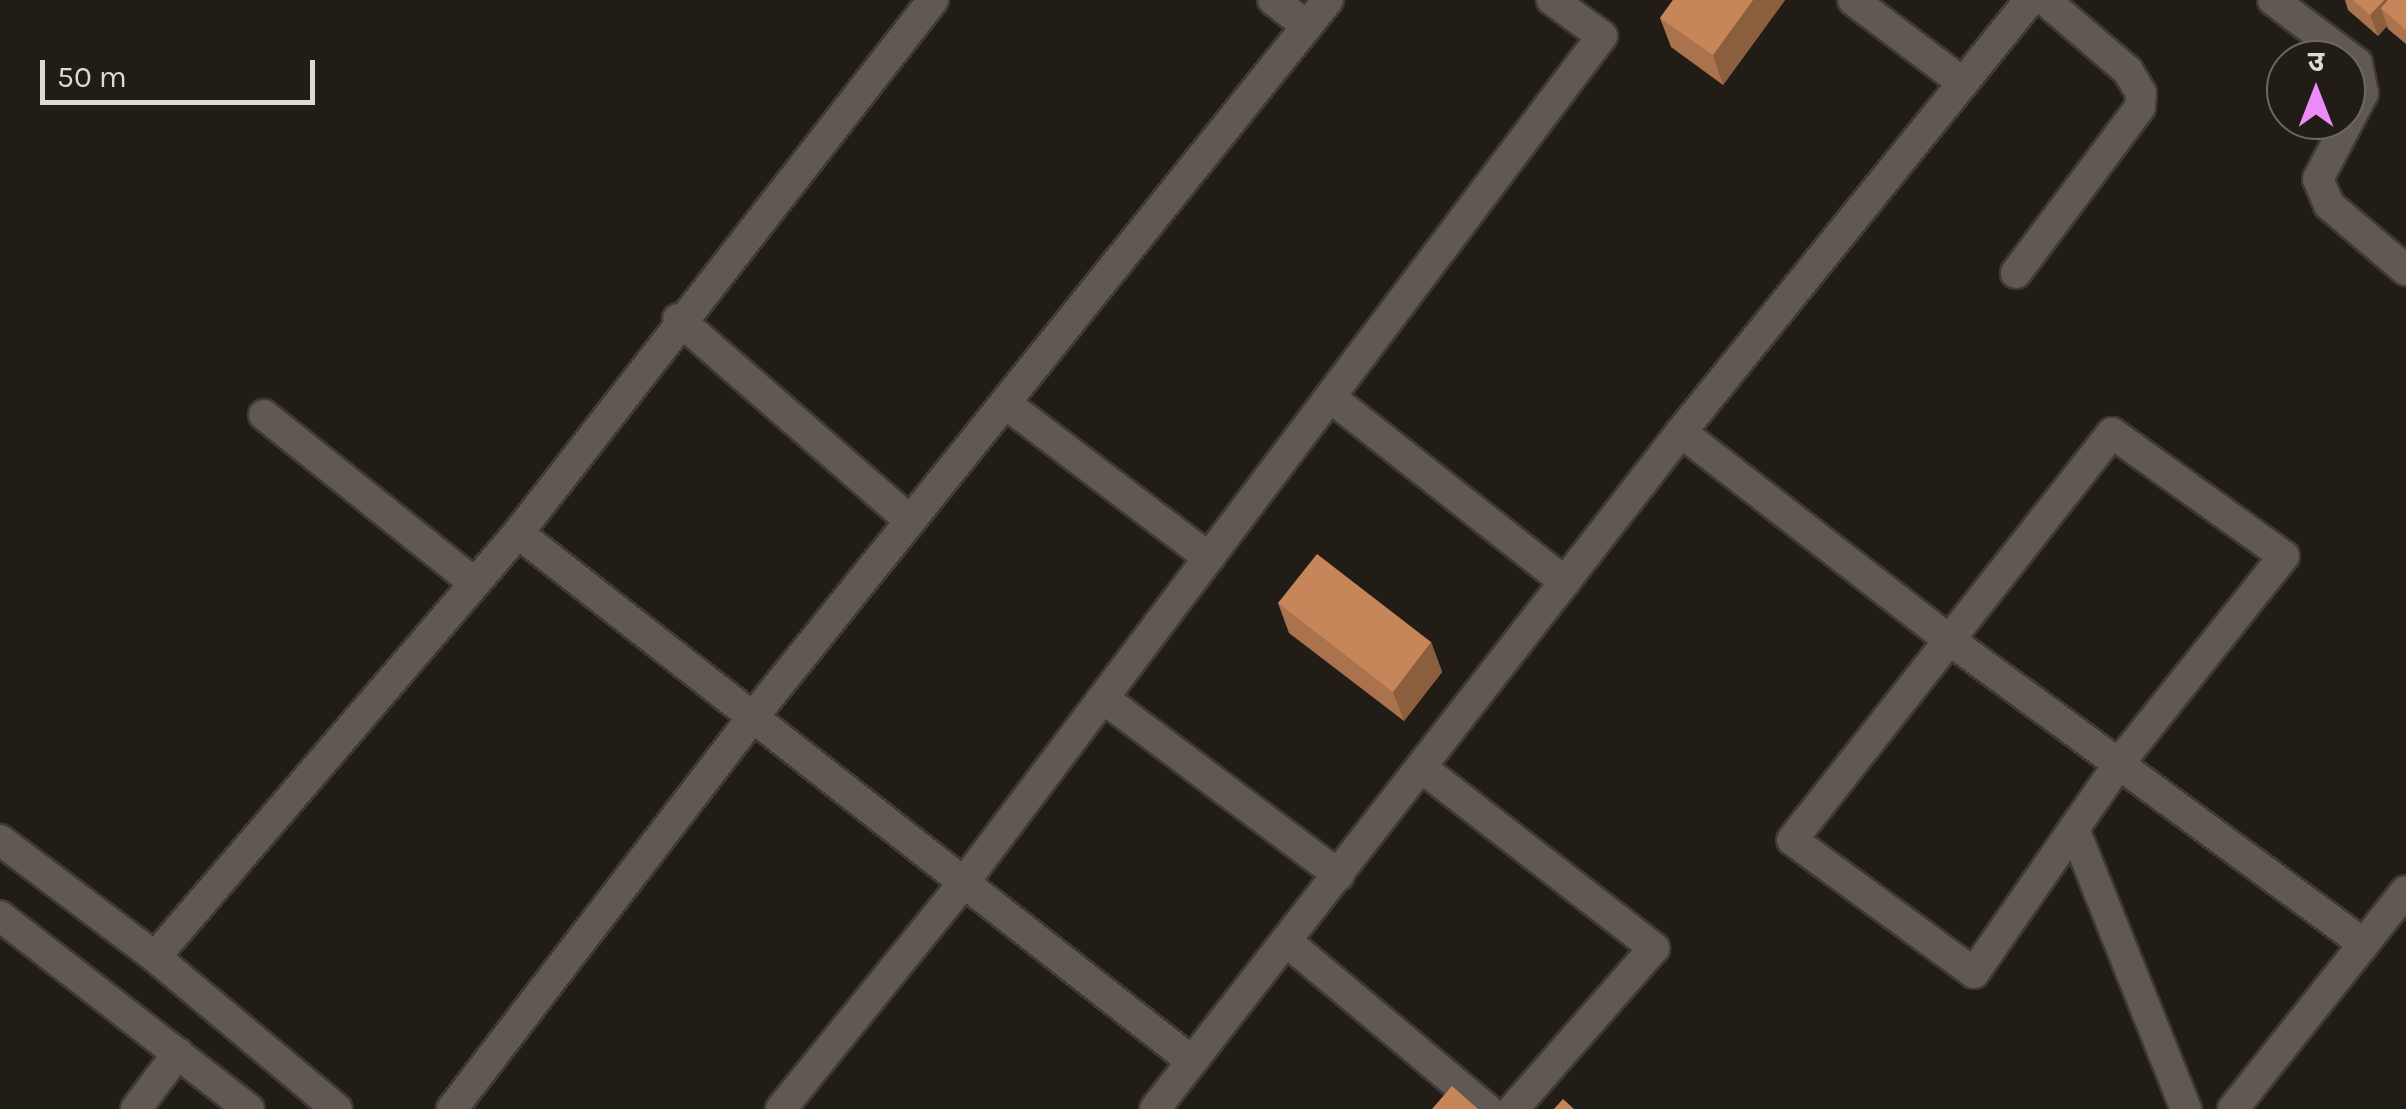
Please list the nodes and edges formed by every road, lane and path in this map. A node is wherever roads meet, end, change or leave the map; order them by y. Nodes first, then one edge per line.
1 (933, 0) edge
2 (1273, 0) edge
3 (1328, 0) edge
4 (1552, 0) edge
5 (1852, 0) edge
6 (2030, 0) edge
7 (2045, 0) edge
8 (2273, 0) edge
9 (1307, 26) junction
10 (1963, 84) junction
11 (2406, 270) edge
12 (2016, 273) dead end
13 (678, 320) junction
14 (1330, 397) junction
15 (1004, 403) junction
16 (264, 414) dead end
17 (1681, 432) junction
18 (910, 521) junction
19 (518, 533) junction
20 (1208, 558) junction
21 (473, 582) junction
22 (1565, 582) junction
23 (1946, 638) junction
24 (1103, 698) junction
25 (753, 716) junction
26 (2118, 765) junction
27 (1422, 768) junction
28 (2074, 829) junction
29 (0, 840) edge
30 (1339, 875) junction
31 (964, 881) junction
32 (2406, 891) edge
33 (0, 916) edge
34 (1286, 941) junction
35 (2364, 944) junction
36 (155, 957) junction
37 (188, 991) junction
38 (151, 1031) junction
39 (178, 1053) junction
40 (1189, 1059) junction
41 (136, 1109) edge
42 (248, 1109) edge
43 (337, 1109) edge
44 (452, 1109) edge
45 (781, 1109) edge
46 (1155, 1109) edge
47 (1487, 1109) edge
48 (1513, 1109) edge
49 (2186, 1109) edge
50 (2232, 1109) edge

1 - 13 street
2 - 9 street
3 - 9 street
4 - 14 street
5 - 10 street
6 - 10 street
7 - 12 street
8 - 11 street
9 - 15 street
10 - 17 street
13 - 18 street
13 - 19 street
14 - 20 street
14 - 22 street
15 - 18 street
15 - 20 street
16 - 21 street
17 - 22 street
17 - 23 street
18 - 25 street
19 - 21 street
19 - 25 street
20 - 24 street
21 - 36 street
22 - 27 street
23 - 26 street
23 - 26 street
23 - 28 street
24 - 30 street
24 - 31 street
25 - 31 street
25 - 44 street
26 - 28 street
26 - 35 street
27 - 30 street
27 - 48 street
28 - 49 street
29 - 36 street
30 - 34 street
31 - 40 street
31 - 45 street
32 - 35 street
33 - 38 street
34 - 40 street
34 - 47 street
35 - 50 street
36 - 37 street
37 - 38 street
37 - 43 street
38 - 39 street
39 - 41 street
39 - 42 street
40 - 46 street

